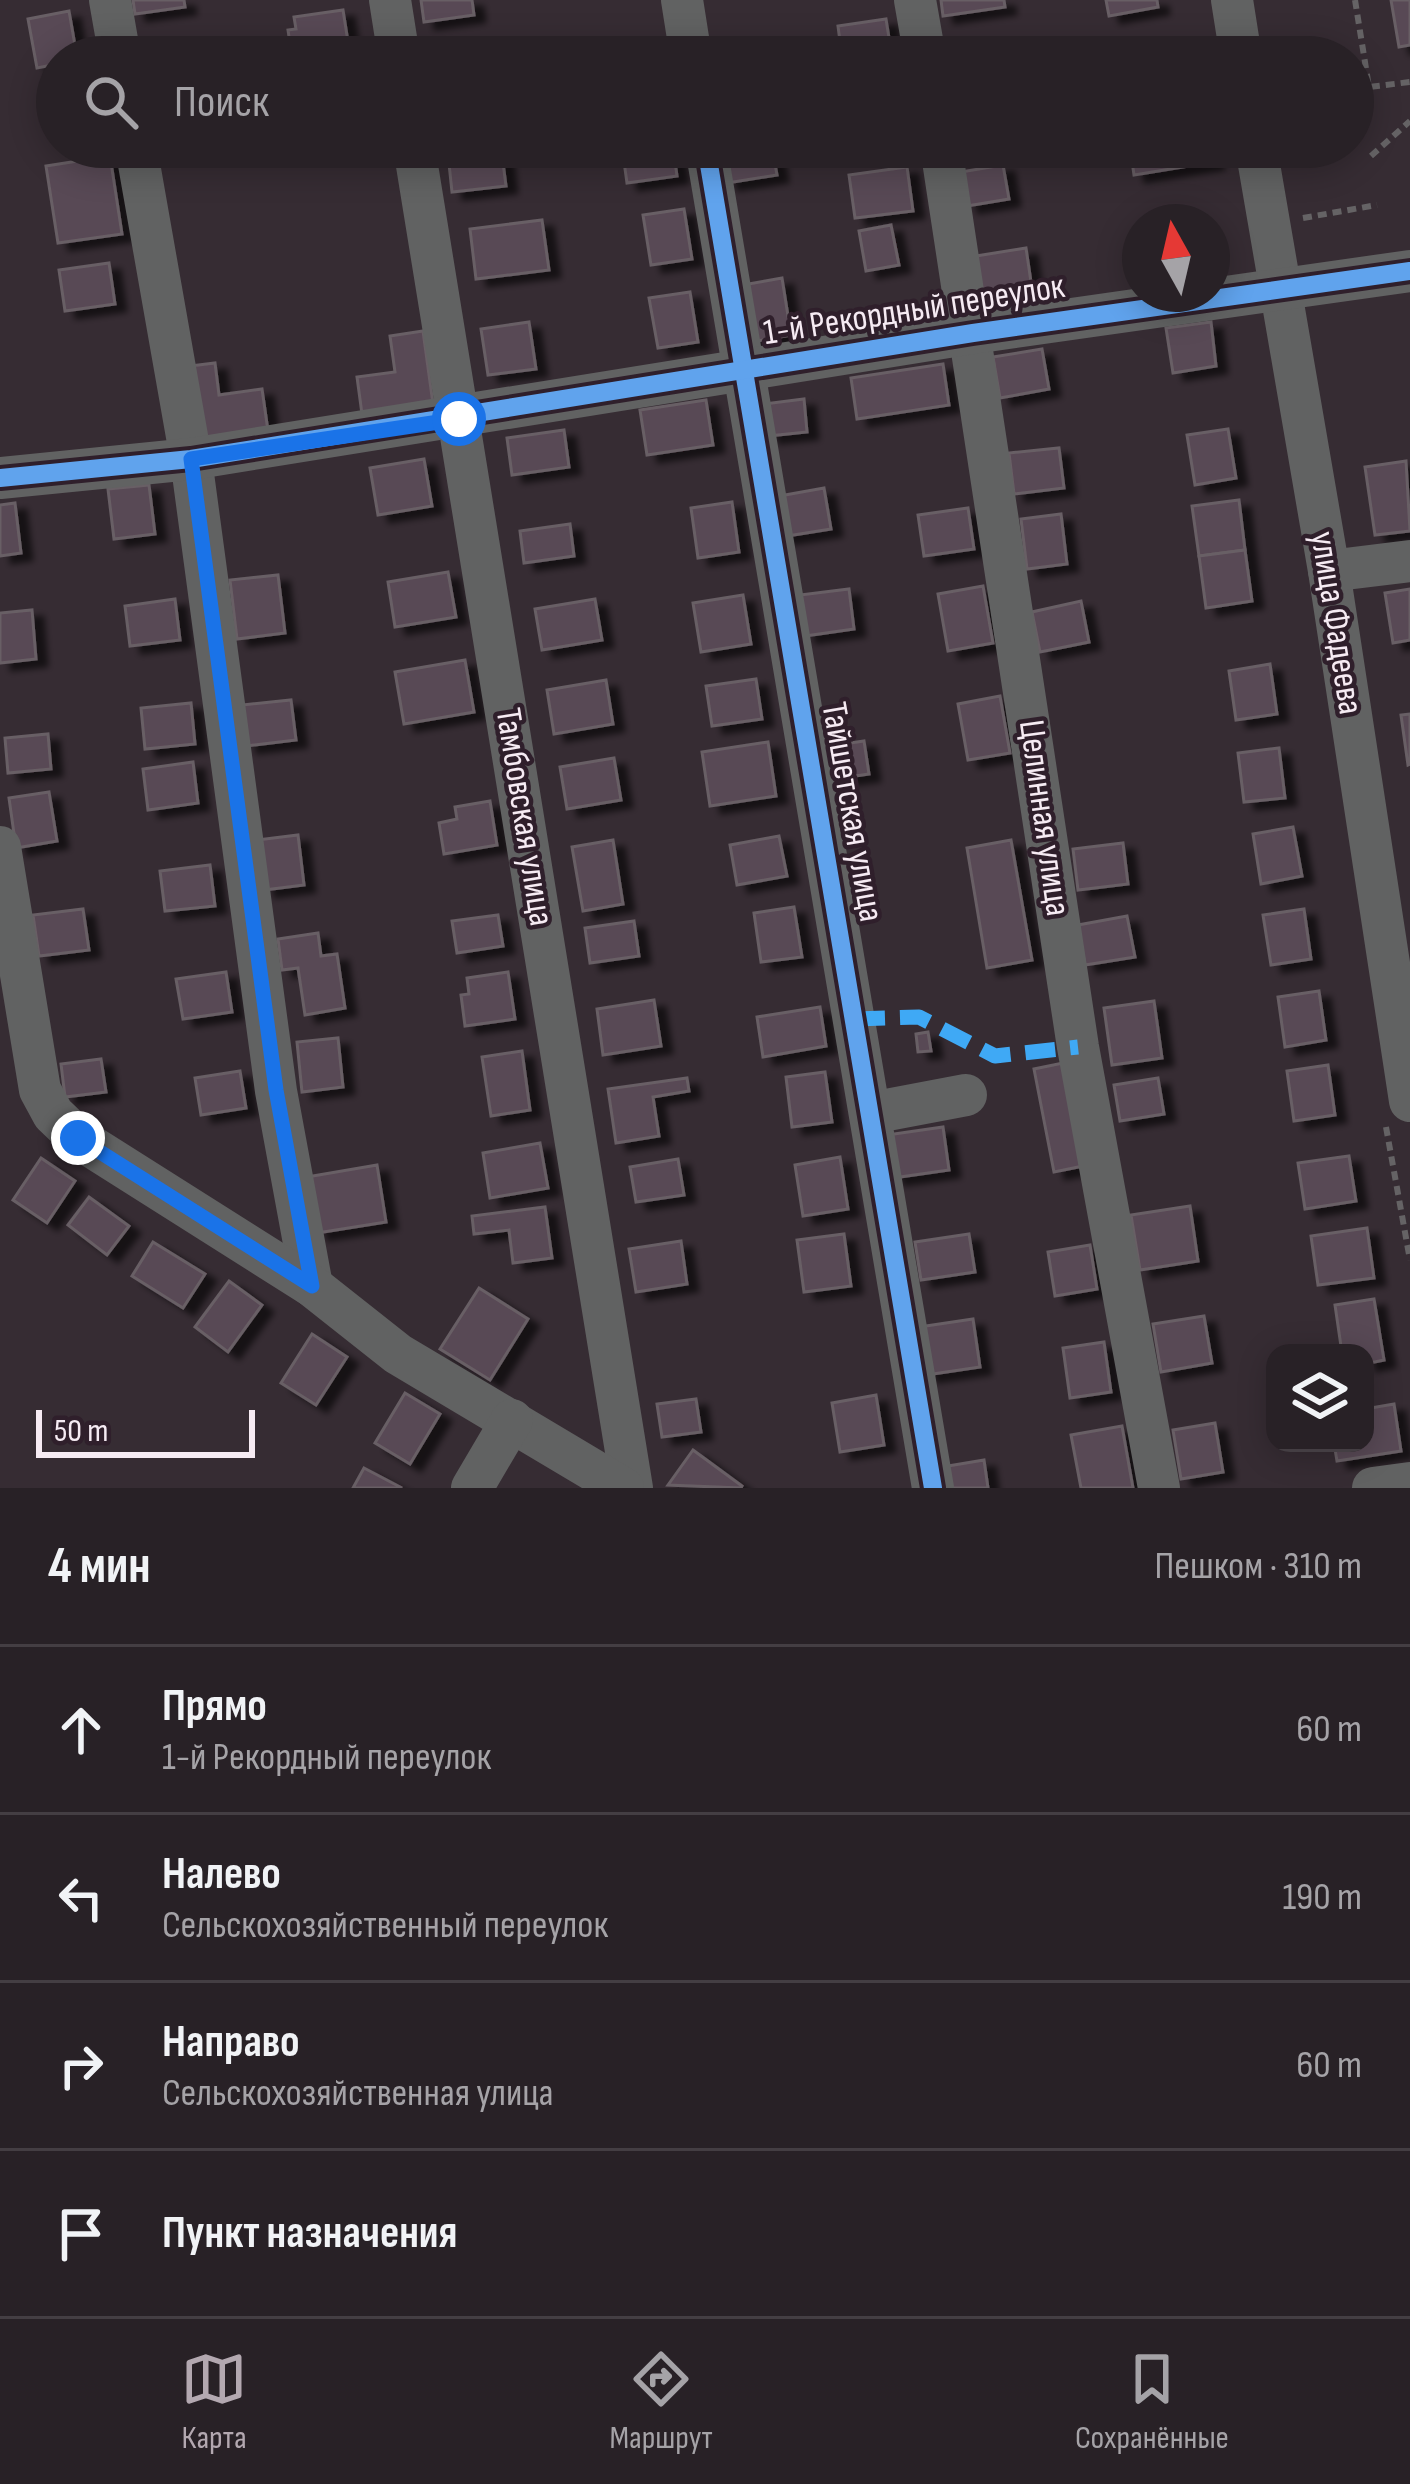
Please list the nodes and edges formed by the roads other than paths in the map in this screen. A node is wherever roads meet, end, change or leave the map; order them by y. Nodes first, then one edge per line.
1 (110, 0) edge
2 (390, 0) edge
3 (682, 0) edge
4 (915, 0) edge
5 (1232, 0) edge
6 (116, 36) edge
7 (396, 36) edge
8 (688, 36) edge
9 (921, 36) edge
10 (1238, 36) edge
11 (140, 168) edge
12 (417, 168) edge
13 (709, 168) edge
14 (944, 168) edge
15 (1260, 168) edge
16 (1410, 271) edge
17 (1280, 290) junction
18 (973, 333) junction
19 (741, 370) junction
20 (459, 419) junction
21 (191, 459) junction
22 (0, 478) edge
23 (1410, 561) edge
24 (1329, 572) junction
25 (0, 847) edge
26 (1394, 905) edge
27 (966, 1095) dead end
28 (1410, 1100) edge
29 (872, 1113) junction
30 (312, 1286) junction
31 (512, 1420) junction
32 (1410, 1483) edge
33 (472, 1488) edge
34 (623, 1488) edge
35 (632, 1488) edge
36 (933, 1488) edge
37 (1159, 1488) edge
38 (1373, 1488) edge

1 - 6 street
2 - 7 street
3 - 8 street
4 - 9 street
5 - 10 street
11 - 21 street
12 - 20 street, Тамбовская улица
13 - 19 street, Тайшетская улица
14 - 18 street, Целинная улица
15 - 17 street, улица Фадеева
16 - 17 street, 1-й Рекордный переулок
17 - 18 street, 1-й Рекордный переулок
17 - 24 street, улица Фадеева
18 - 19 street, 1-й Рекордный переулок
18 - 37 street, Целинная улица
19 - 20 street, 1-й Рекордный переулок
19 - 29 street, Тайшетская улица
20 - 21 street, 1-й Рекордный переулок
20 - 35 street, Тамбовская улица
21 - 22 street, 1-й Рекордный переулок
21 - 30 street
23 - 24 street
24 - 26 street, улица Фадеева
25 - 30 street
26 - 28 street, улица Фадеева
27 - 29 street
29 - 36 street, Тайшетская улица
30 - 31 street
31 - 33 street
31 - 34 street
32 - 38 street

